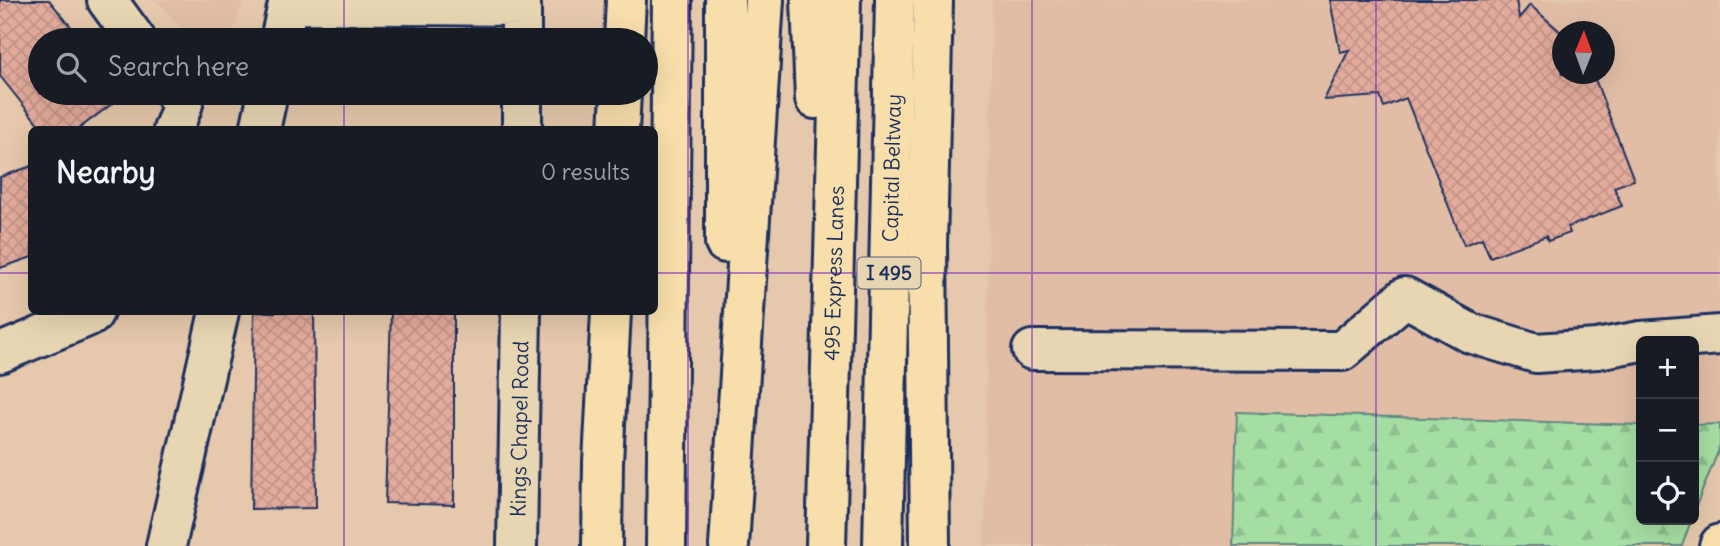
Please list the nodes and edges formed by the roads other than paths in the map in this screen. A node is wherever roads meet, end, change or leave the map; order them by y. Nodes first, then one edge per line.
1 (107, 0) edge
2 (626, 0) edge
3 (672, 0) edge
4 (725, 0) edge
5 (764, 0) edge
6 (811, 0) edge
7 (841, 0) edge
8 (895, 0) edge
9 (933, 0) edge
10 (284, 22) edge
11 (521, 23) edge
12 (127, 28) edge
13 (625, 28) edge
14 (183, 105) edge
15 (265, 105) edge
16 (522, 105) edge
17 (620, 105) edge
18 (175, 126) edge
19 (261, 126) edge
20 (522, 126) edge
21 (619, 126) edge
22 (92, 315) edge
23 (218, 315) edge
24 (520, 315) edge
25 (611, 315) edge
26 (1720, 335) edge
27 (1699, 337) edge
28 (1636, 342) edge
29 (1032, 350) dead end
30 (0, 353) edge
31 (827, 489) junction
32 (166, 546) edge
33 (517, 546) edge
34 (602, 546) edge
35 (666, 546) edge
36 (727, 546) edge
37 (826, 546) edge
38 (884, 546) edge
39 (930, 546) edge

1 - 12 street
2 - 13 highway
3 - 35 highway
4 - 36 highway
5 - 36 highway
6 - 31 highway
7 - 31 highway, 495 Express Lanes / I 495
8 - 38 highway, Capital Beltway / I 495
9 - 39 highway
10 - 11 street
14 - 18 street
15 - 19 street
16 - 20 street
17 - 21 highway
22 - 30 street
23 - 32 street
24 - 33 street, Kings Chapel Road
25 - 34 highway
26 - 27 street
28 - 29 street
31 - 37 highway, 495 Express Lanes / I 495

